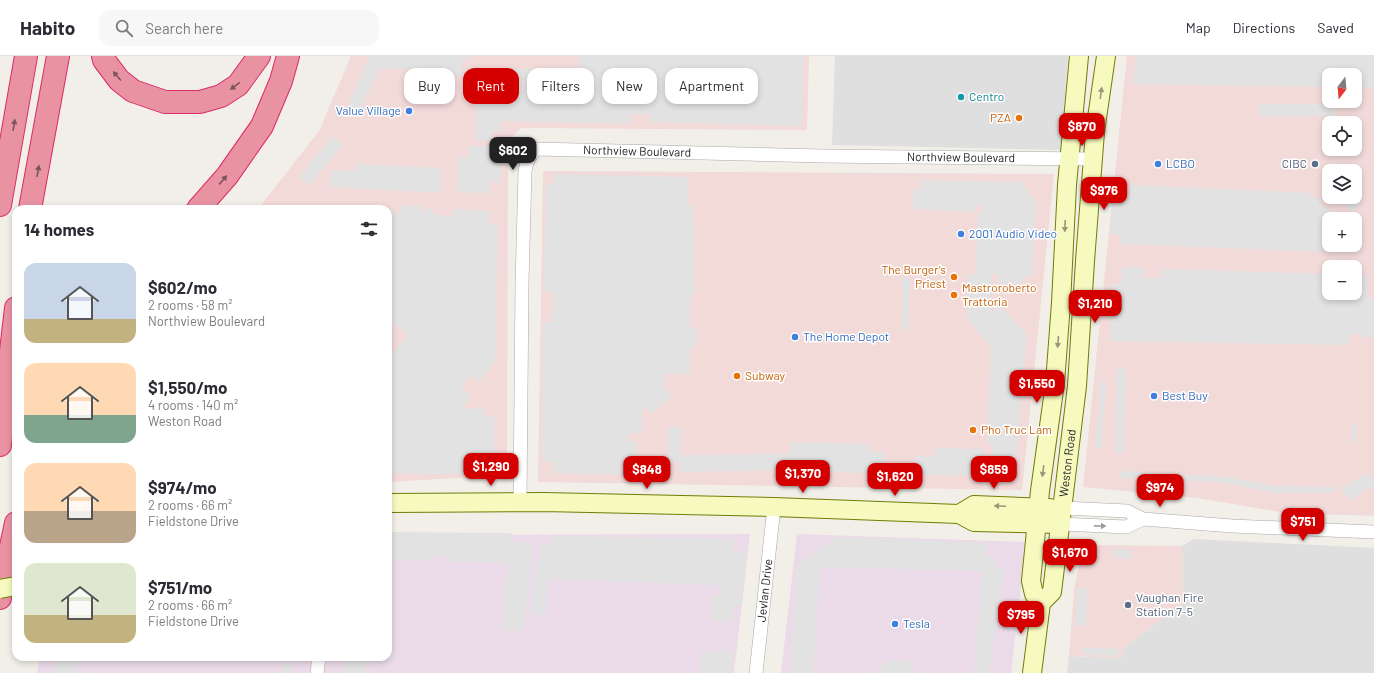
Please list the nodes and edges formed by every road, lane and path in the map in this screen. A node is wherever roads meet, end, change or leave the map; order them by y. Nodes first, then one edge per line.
1 (26, 56) edge
2 (58, 56) edge
3 (103, 56) edge
4 (259, 56) edge
5 (288, 56) edge
6 (1079, 56) edge
7 (1106, 56) edge
8 (1070, 159) junction
9 (1094, 159) junction
10 (0, 204) edge
11 (31, 205) edge
12 (202, 205) edge
13 (12, 342) edge
14 (0, 445) edge
15 (520, 502) junction
16 (392, 503) edge
17 (774, 507) junction
18 (1038, 516) junction
19 (1062, 516) junction
20 (1143, 519) junction
21 (1374, 532) edge
22 (12, 541) edge
23 (12, 587) edge
24 (0, 589) edge
25 (0, 598) edge
26 (1040, 603) junction
27 (319, 661) edge
28 (317, 673) edge
29 (756, 673) edge
30 (1032, 673) edge

10 -> 1 highway
11 -> 2 highway
4 -> 3 highway
12 -> 5 highway
6 - 8 main road, Weston Road
9 -> 7 main road, Weston Road
8 - 9 street, Northview Boulevard
8 - 15 street, Northview Boulevard
8 -> 18 main road, Weston Road
9 - 19 main road, Weston Road
13 - 14 highway
15 - 16 main road
15 - 17 main road
17 - 18 main road
17 - 29 street, Jevlan Drive
18 - 19 main road
18 - 26 main road, Weston Road
19 - 20 street
19 -> 20 street
19 - 26 main road, Weston Road
20 - 21 street
22 - 25 highway
23 - 24 main road, bridge
26 - 30 main road
27 - 28 street

